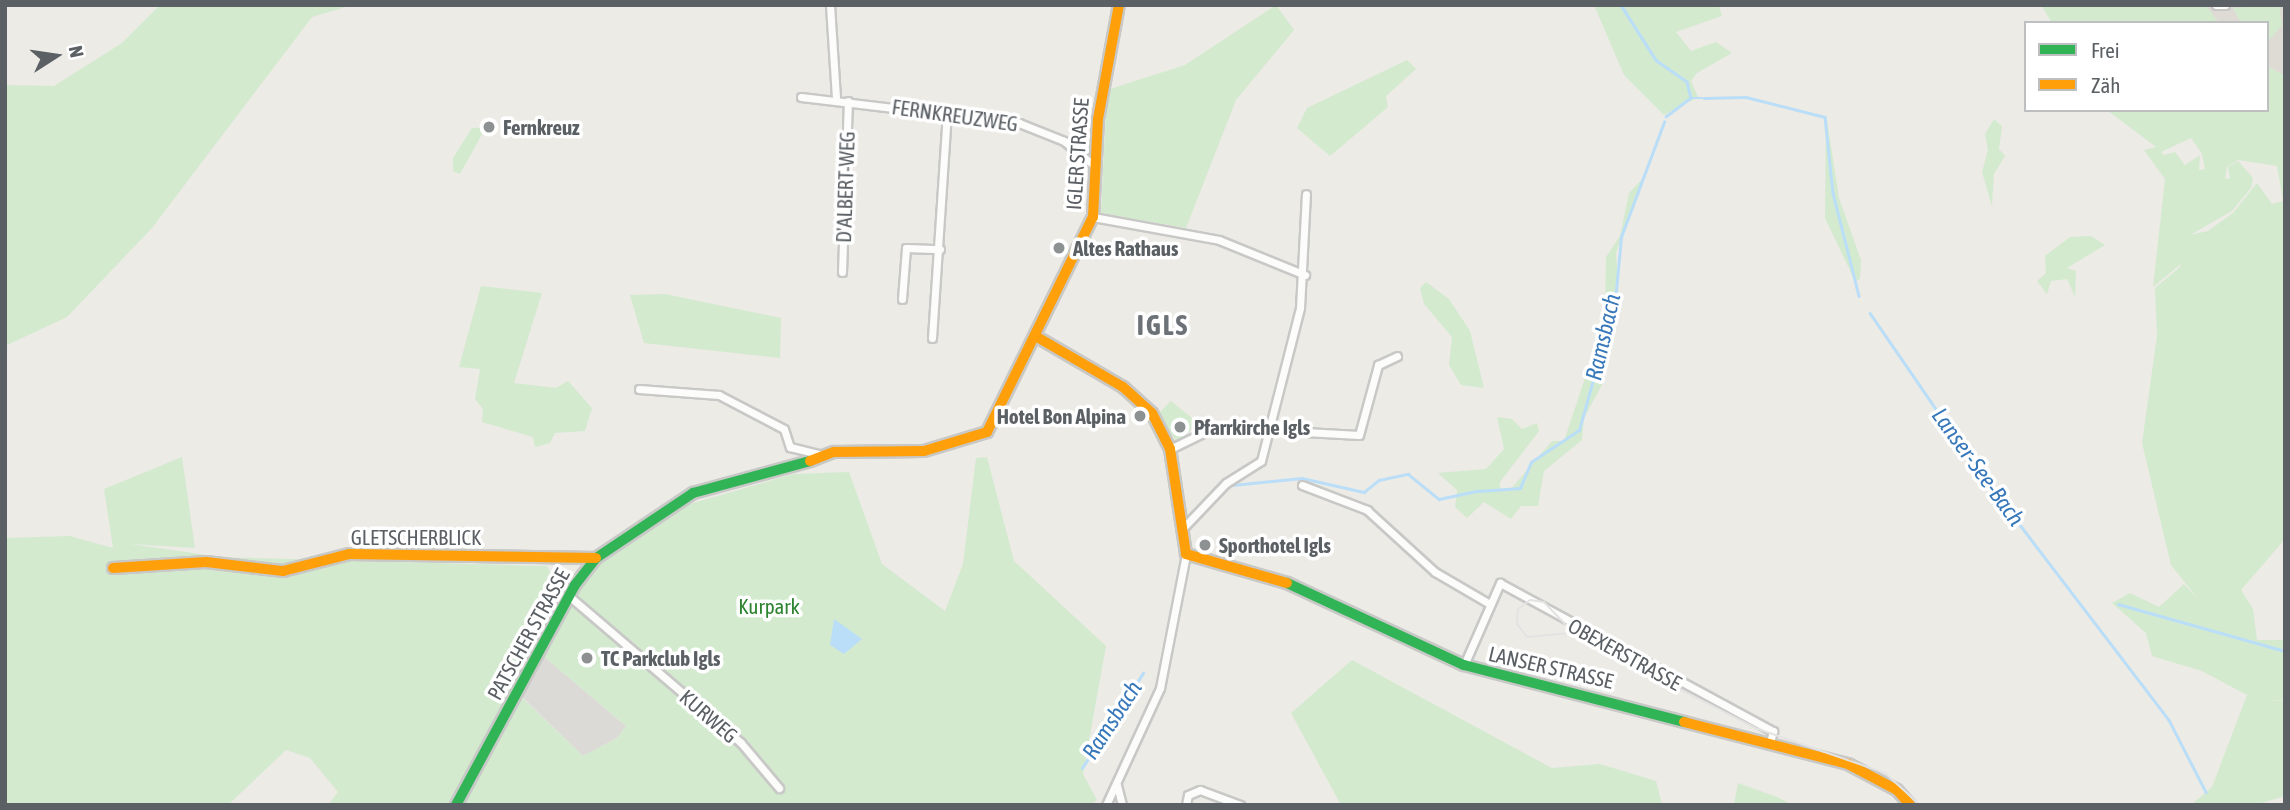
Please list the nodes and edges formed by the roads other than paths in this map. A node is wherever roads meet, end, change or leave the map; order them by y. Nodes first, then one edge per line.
1 (830, 5) edge
2 (2216, 5) edge
3 (2225, 5) edge
4 (1114, 7) edge
5 (801, 97) dead end
6 (836, 99) junction
7 (848, 101) junction
8 (947, 113) junction
9 (1096, 167) junction
10 (1306, 194) dead end
11 (1093, 217) junction
12 (940, 249) junction
13 (842, 272) dead end
14 (1305, 275) junction
15 (902, 299) dead end
16 (1037, 337) junction
17 (932, 338) dead end
18 (1397, 356) dead end
19 (639, 389) dead end
20 (1269, 429) junction
21 (1170, 449) junction
22 (823, 455) junction
23 (1302, 485) dead end
24 (1183, 528) junction
25 (1185, 554) junction
26 (596, 558) junction
27 (113, 568) dead end
28 (569, 596) junction
29 (1488, 603) junction
30 (1464, 665) junction
31 (1771, 736) junction
32 (1117, 785) junction
33 (779, 789) dead end
34 (456, 805) edge
35 (1106, 805) edge
36 (1122, 805) edge
37 (1186, 805) edge
38 (1240, 805) edge
39 (1910, 805) edge

1 - 6 street
2 - 3 street
4 - 9 main road, IGLER STRASSE
5 - 6 street, FERNKREUZWEG
6 - 7 street, FERNKREUZWEG
7 - 8 street, FERNKREUZWEG
7 - 13 street, D'ALBERT-WEG
8 - 9 street, FERNKREUZWEG
8 - 12 street
9 - 11 main road, IGLER STRASSE
10 - 14 street
11 - 14 street
11 - 16 main road, IGLER STRASSE
12 - 15 street
12 - 17 street
14 - 20 street
16 - 21 main road
16 - 22 main road, PATSCHER STRASSE
18 - 20 street
19 - 22 street, PATSCHER STRASSE
20 - 21 street
20 - 24 street
21 - 24 main road
22 - 26 main road, PATSCHER STRASSE
23 - 29 street
24 - 25 main road
25 - 30 main road, LANSER STRASSE
25 - 32 street
26 - 27 main road, GLETSCHERBLICK
26 - 28 main road, PATSCHER STRASSE
28 - 33 street, KURWEG
28 - 34 main road, PATSCHER STRASSE
29 - 30 street
29 - 31 street, OBEXERSTRASSE
30 - 31 main road, LANSER STRASSE
31 - 39 main road, LANSER STRASSE
32 - 35 street
32 - 36 street
37 - 38 street

